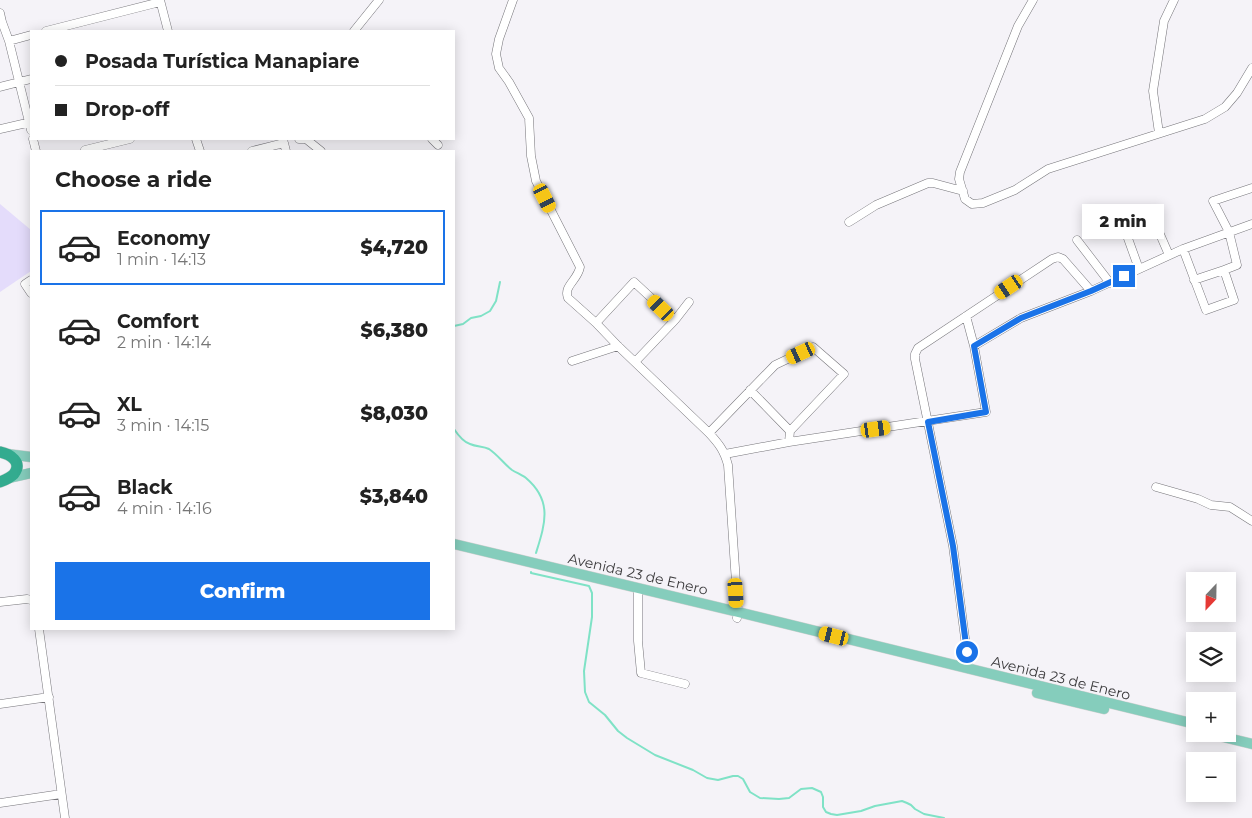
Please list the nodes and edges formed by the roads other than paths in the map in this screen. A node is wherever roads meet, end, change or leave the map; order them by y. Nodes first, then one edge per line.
1 (379, 0) edge
2 (513, 0) edge
3 (1033, 0) edge
4 (1174, 0) edge
5 (160, 1) edge
6 (0, 14) edge
7 (50, 30) edge
8 (168, 30) edge
9 (355, 30) edge
10 (30, 35) edge
11 (9, 41) junction
12 (1252, 68) edge
13 (30, 79) edge
14 (20, 82) junction
15 (0, 87) edge
16 (30, 121) edge
17 (30, 125) edge
18 (0, 129) edge
19 (1159, 133) junction
20 (126, 140) edge
21 (307, 140) edge
22 (285, 144) edge
23 (85, 150) edge
24 (257, 150) edge
25 (320, 150) edge
26 (1252, 188) edge
27 (963, 190) junction
28 (1149, 210) dead end
29 (1121, 219) dead end
30 (849, 222) dead end
31 (1252, 224) edge
32 (1229, 232) junction
33 (1078, 240) dead end
34 (1183, 249) junction
35 (1169, 255) junction
36 (1138, 269) junction
37 (1224, 270) junction
38 (1194, 280) junction
39 (30, 281) edge
40 (1110, 283) junction
41 (30, 291) edge
42 (1091, 291) junction
43 (689, 302) dead end
44 (966, 316) junction
45 (674, 320) junction
46 (596, 323) junction
47 (618, 346) junction
48 (974, 346) junction
49 (572, 361) dead end
50 (635, 362) junction
51 (750, 390) junction
52 (928, 422) junction
53 (790, 430) junction
54 (709, 433) junction
55 (789, 442) junction
56 (4, 453) edge
57 (725, 454) junction
58 (30, 457) edge
59 (30, 473) edge
60 (4, 480) edge
61 (1156, 487) dead end
62 (1252, 521) edge
63 (455, 544) edge
64 (455, 550) edge
65 (638, 593) junction
66 (30, 600) edge
67 (0, 602) edge
68 (737, 615) junction
69 (39, 630) edge
70 (969, 670) junction
71 (685, 684) dead end
72 (49, 697) junction
73 (0, 704) edge
74 (1186, 722) edge
75 (1186, 728) edge
76 (1236, 734) edge
77 (1252, 738) edge
78 (1236, 740) edge
79 (1252, 744) edge
80 (61, 794) junction
81 (0, 803) edge
82 (65, 818) edge

1 - 9 street
2 - 46 street
3 - 27 street
4 - 19 street
5 - 7 street
5 - 8 street
6 - 11 street
10 - 11 street
11 - 14 street
12 - 19 street
13 - 14 street
14 - 15 street
14 - 16 street
17 - 18 street
19 - 27 street
20 - 23 street
21 - 25 street
22 - 24 street
26 - 32 street
27 - 30 street
28 - 35 street
29 - 36 street
31 - 32 street
32 - 34 street
32 - 37 street
33 - 40 street
34 - 35 street
34 - 38 street
35 - 36 street
36 - 40 street
37 - 38 street
37 - 38 street
39 - 41 street
40 - 42 street
42 - 44 street
42 - 48 street
43 - 45 street
44 - 48 street
44 - 52 street
45 - 46 street
45 - 50 street
46 - 47 street
47 - 49 street
47 - 50 street
48 - 52 street
50 - 54 street
51 - 53 street
51 - 53 street
51 - 54 street
52 - 55 street
52 - 70 street
53 - 55 street
54 - 57 street
55 - 57 street
56 - 58 main road
56 - 60 highway
57 - 68 street
59 - 60 main road
61 - 62 street
63 - 68 main road, Avenida 23 de Enero
64 - 65 main road, Avenida 23 de Enero
65 - 68 main road, Avenida 23 de Enero
65 - 71 street
66 - 67 street
68 - 70 main road, Avenida 23 de Enero
68 - 75 main road, Avenida 23 de Enero
69 - 72 street
70 - 74 main road, Avenida 23 de Enero
72 - 73 street
72 - 80 street
76 - 77 main road
78 - 79 main road
80 - 81 street
80 - 82 street

